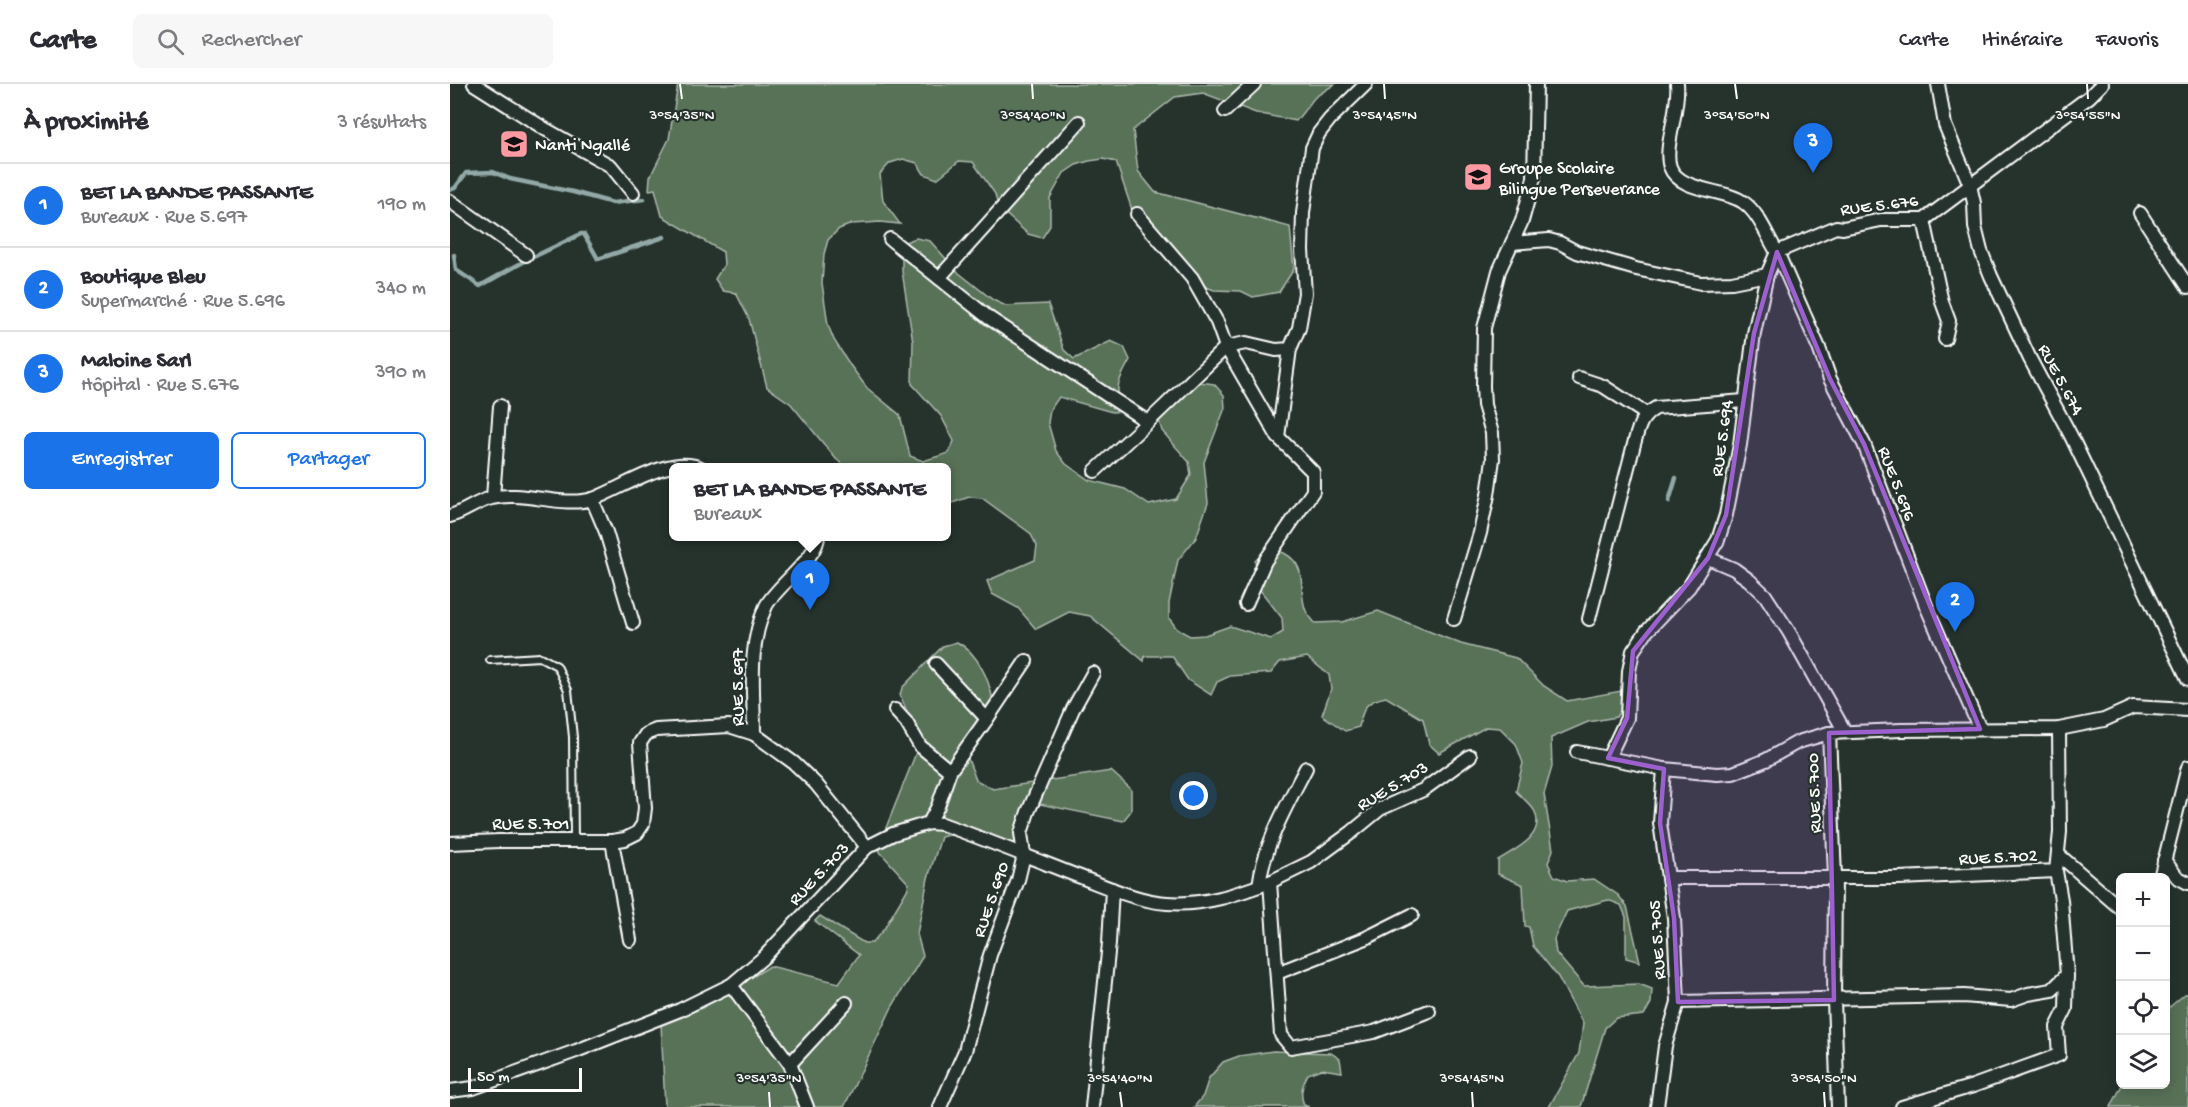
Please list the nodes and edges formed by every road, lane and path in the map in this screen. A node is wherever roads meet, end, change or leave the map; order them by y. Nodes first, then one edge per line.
1 (474, 84) edge
2 (1254, 84) edge
3 (1366, 84) edge
4 (1536, 84) edge
5 (1677, 84) edge
6 (1938, 84) edge
7 (2102, 84) edge
8 (1225, 111) dead end
9 (1079, 122) dead end
10 (1970, 185) junction
11 (633, 193) dead end
12 (450, 201) edge
13 (2140, 213) dead end
14 (1137, 214) dead end
15 (1924, 220) junction
16 (890, 239) dead end
17 (1512, 243) junction
18 (1777, 252) junction
19 (526, 255) dead end
20 (1767, 275) junction
21 (939, 278) junction
22 (2188, 287) edge
23 (1945, 339) dead end
24 (1226, 347) junction
25 (1290, 348) junction
26 (1579, 378) dead end
27 (1744, 401) junction
28 (500, 406) dead end
29 (1646, 414) junction
30 (1149, 422) junction
31 (1278, 437) junction
32 (669, 469) edge
33 (1095, 471) dead end
34 (493, 497) junction
35 (592, 499) junction
36 (450, 516) edge
37 (817, 541) edge
38 (1708, 558) junction
39 (1246, 604) dead end
40 (1454, 619) dead end
41 (1589, 620) dead end
42 (633, 623) dead end
43 (490, 660) dead end
44 (1026, 661) dead end
45 (936, 664) dead end
46 (1094, 673) dead end
47 (2188, 679) edge
48 (895, 710) dead end
49 (2188, 710) edge
50 (987, 719) junction
51 (1980, 729) junction
52 (2059, 729) junction
53 (1845, 732) junction
54 (754, 734) junction
55 (1829, 734) junction
56 (1577, 752) dead end
57 (1470, 756) dead end
58 (1608, 758) junction
59 (2188, 767) edge
60 (1306, 768) dead end
61 (1664, 769) junction
62 (950, 771) junction
63 (929, 823) junction
64 (574, 840) junction
65 (612, 841) junction
66 (450, 843) edge
67 (867, 847) junction
68 (1024, 855) junction
69 (2059, 855) junction
70 (2164, 860) junction
71 (2056, 871) junction
72 (2161, 873) edge
73 (1835, 877) junction
74 (1668, 878) junction
75 (2188, 883) edge
76 (1265, 884) junction
77 (1112, 889) junction
78 (2116, 904) edge
79 (1412, 915) dead end
80 (630, 940) dead end
81 (1277, 973) junction
82 (2067, 975) junction
83 (731, 985) junction
84 (1834, 1000) junction
85 (1678, 1002) junction
86 (846, 1003) dead end
87 (1429, 1011) dead end
88 (790, 1064) junction
89 (450, 1091) edge
90 (807, 1107) edge
91 (939, 1107) edge
92 (1092, 1107) edge
93 (1657, 1107) edge
94 (1838, 1107) edge
95 (1902, 1107) edge

1 - 11 street
2 - 8 street
3 - 25 street
4 - 17 street
5 - 18 street
6 - 10 street, RUE 5.674
7 - 10 street, RUE 5.676
9 - 21 street
10 - 15 street, RUE 5.676
10 - 47 street, RUE 5.674
12 - 19 street
13 - 22 street
14 - 24 street
15 - 18 street, RUE 5.676
15 - 23 street
16 - 21 street
17 - 20 street
17 - 40 street
18 - 20 street, RUE 5.694
18 - 51 street, RUE 5.696
20 - 27 street, RUE 5.694
21 - 30 street
24 - 25 street
24 - 30 street
24 - 31 street
25 - 31 street
26 - 29 street
27 - 29 street
27 - 38 street, RUE 5.694
28 - 34 street
29 - 41 street
30 - 33 street
31 - 39 street
32 - 35 street
34 - 35 street
34 - 36 street
35 - 42 street
37 - 54 street, RUE 5.697
38 - 53 street
38 - 58 street, RUE 5.694
43 - 64 lane
44 - 50 street
45 - 50 street
46 - 68 street, RUE 5.690
48 - 62 street
49 - 52 street, RUE 5.700
50 - 62 street
51 - 52 street, RUE 5.700
51 - 53 street, RUE 5.700
52 - 69 street, RUE 5.702
53 - 55 street, RUE 5.700
54 - 65 street
54 - 67 street, RUE 5.697
55 - 61 street
55 - 73 street, RUE 5.700
56 - 58 street
57 - 76 street, RUE 5.703
58 - 61 street
59 - 70 street
60 - 76 street
61 - 74 street, RUE 5.705
62 - 63 street
63 - 67 street, RUE 5.703
63 - 68 street, RUE 5.703
64 - 65 street, RUE 5.701
64 - 66 street, RUE 5.701
65 - 80 street
67 - 83 street, RUE 5.703
68 - 77 street, RUE 5.703
68 - 91 street, RUE 5.690
69 - 71 street, RUE 5.702
69 - 78 street
70 - 72 street
70 - 75 street
71 - 73 street, RUE 5.702
71 - 82 street
73 - 74 street, RUE 5.702
73 - 84 street, RUE 5.700
74 - 85 street, RUE 5.705
76 - 77 street, RUE 5.703
76 - 81 street
77 - 92 street
79 - 81 street
81 - 87 street
82 - 84 street
82 - 95 street
83 - 88 street
83 - 89 street, RUE 5.703
84 - 85 street
84 - 94 street, RUE 5.700
85 - 93 street, RUE 5.705
86 - 88 street
88 - 90 street

